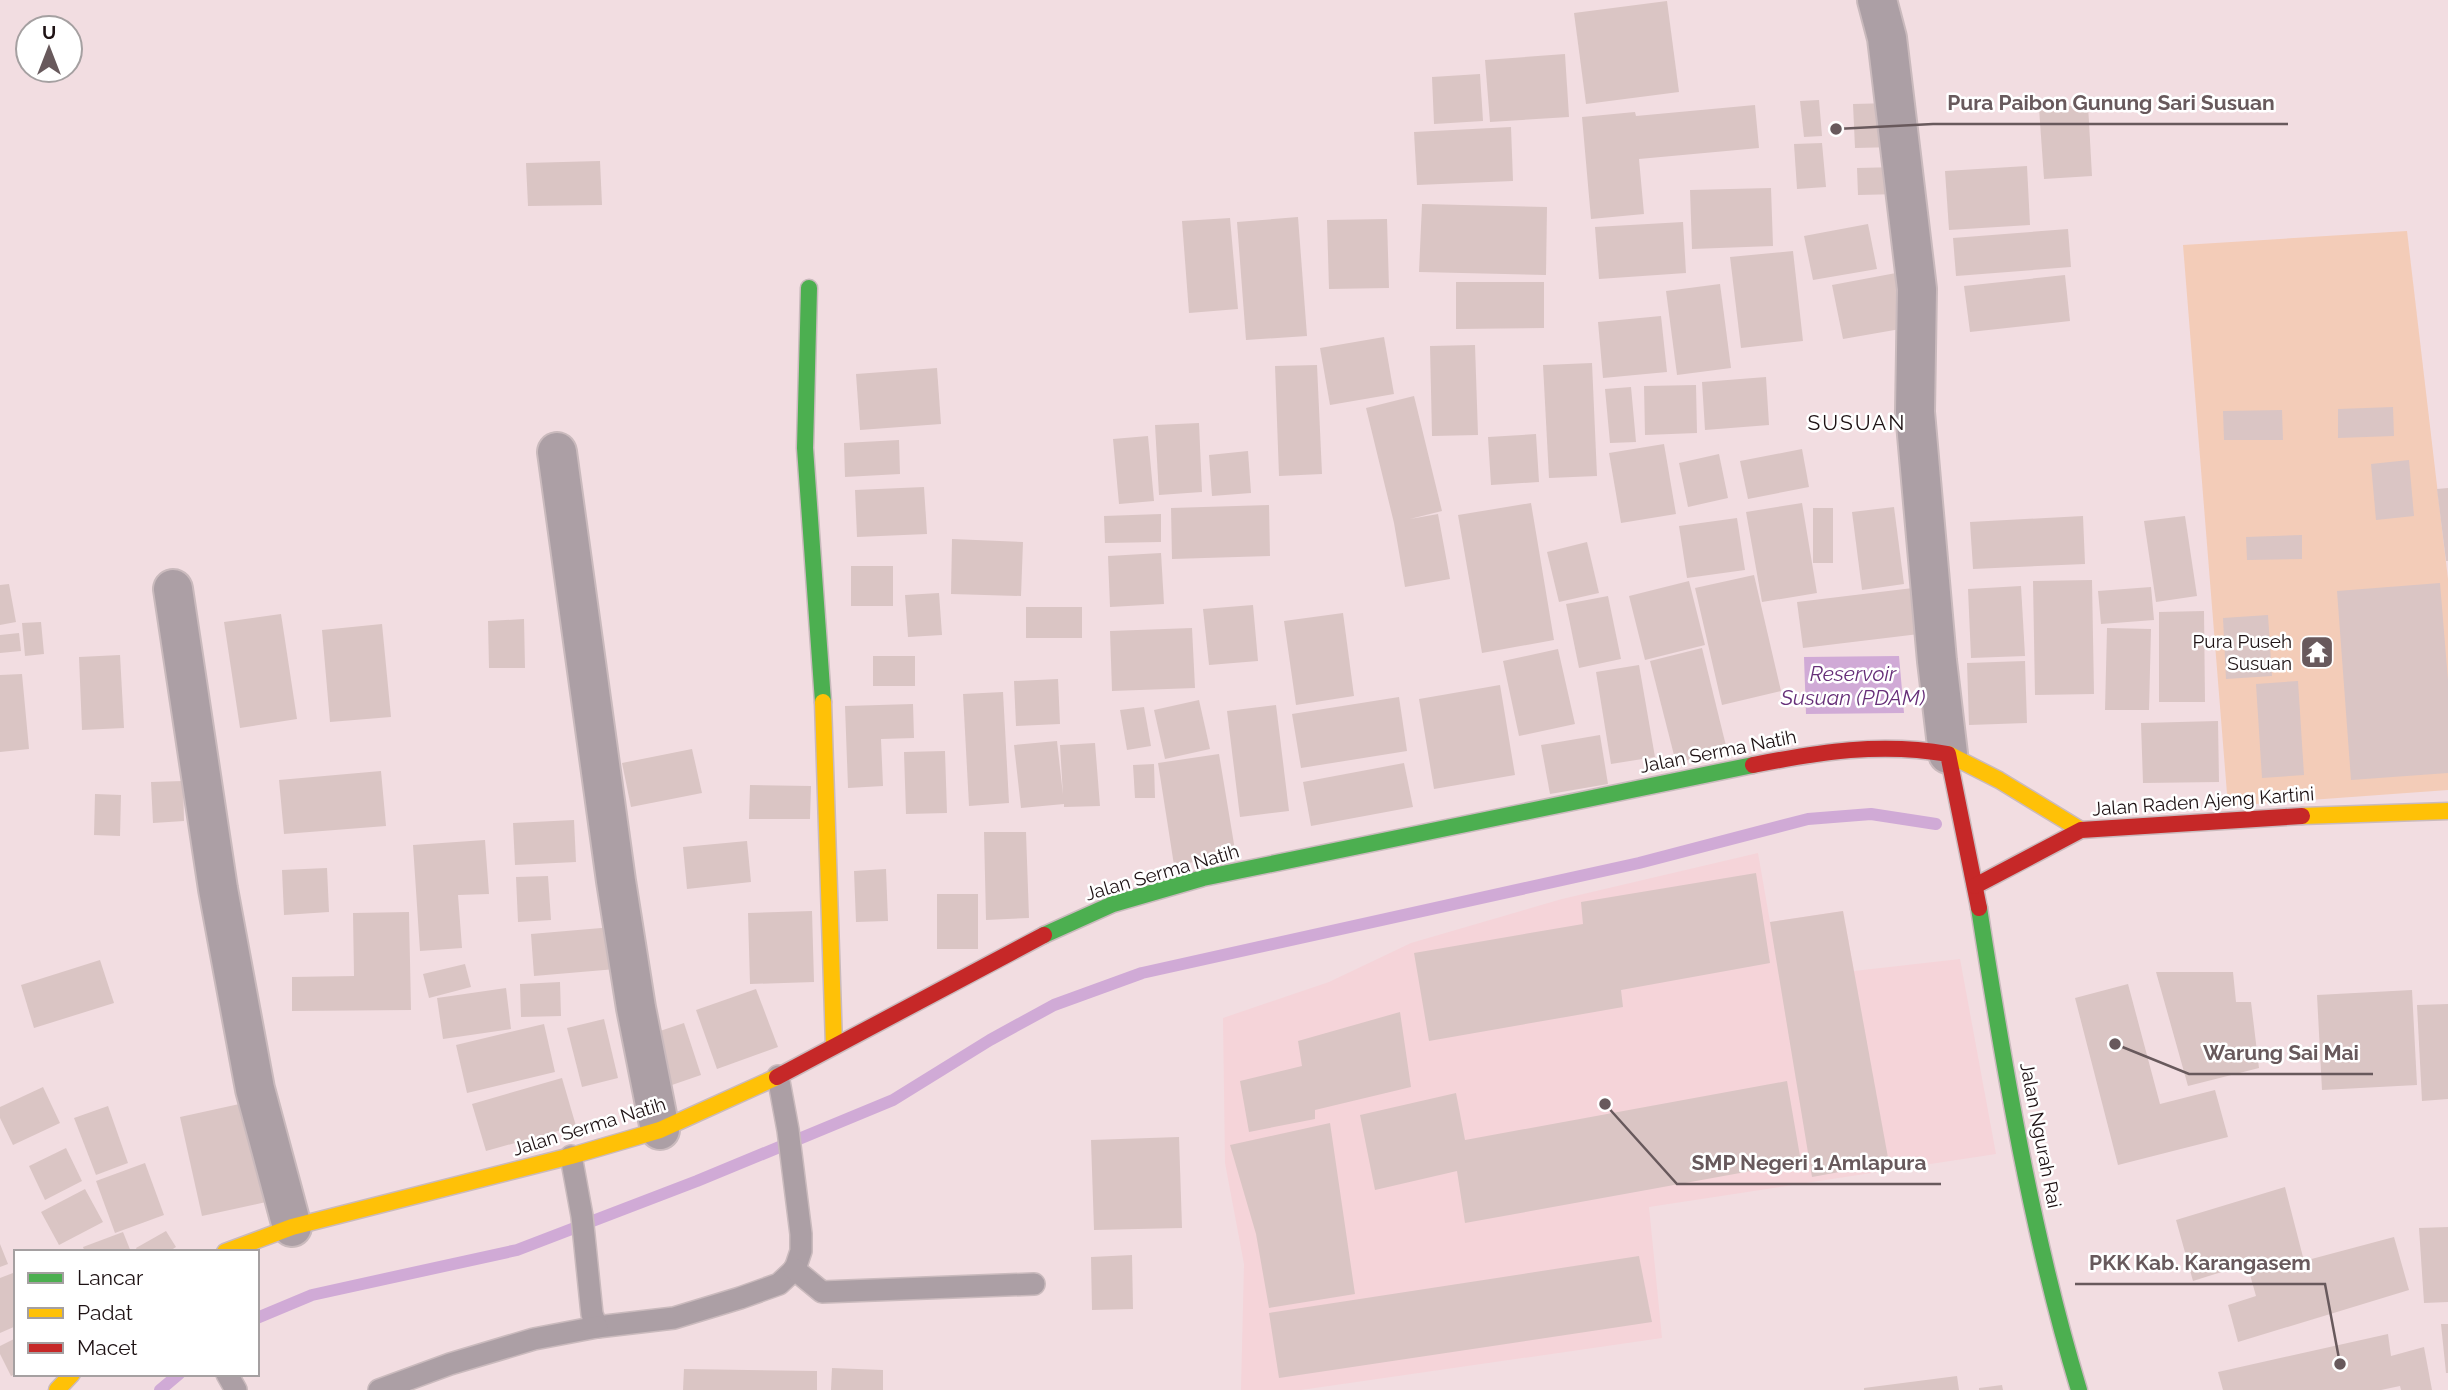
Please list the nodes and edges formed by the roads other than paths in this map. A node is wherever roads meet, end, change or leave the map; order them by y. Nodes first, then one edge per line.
1 (1878, 0) edge
2 (809, 288) dead end
3 (556, 452) dead end
4 (173, 589) dead end
5 (1948, 754) junction
6 (2448, 811) edge
7 (2081, 830) junction
8 (1975, 886) junction
9 (834, 1046) junction
10 (778, 1076) junction
11 (660, 1130) junction
12 (571, 1156) junction
13 (292, 1227) junction
14 (230, 1250) edge
15 (794, 1269) junction
16 (1034, 1284) dead end
17 (597, 1326) junction
18 (70, 1376) edge
19 (57, 1390) edge
20 (379, 1390) edge
21 (2079, 1390) edge

1 - 5 street
2 - 9 street
3 - 11 street
4 - 13 street
5 - 7 street, Jalan Serma Natih
5 - 8 street
5 - 9 street, Jalan Serma Natih
6 - 7 street, Jalan Raden Ajeng Kartini
7 - 8 street, Jalan Raden Ajeng Kartini
8 - 21 street, Jalan Ngurah Rai
9 - 10 street, Jalan Serma Natih
10 - 11 street, Jalan Serma Natih
10 - 15 lane
11 - 12 street, Jalan Serma Natih
12 - 13 street, Jalan Serma Natih
12 - 17 lane
13 - 14 street, Jalan Serma Natih
15 - 16 lane
15 - 17 lane
17 - 20 lane
18 - 19 street

